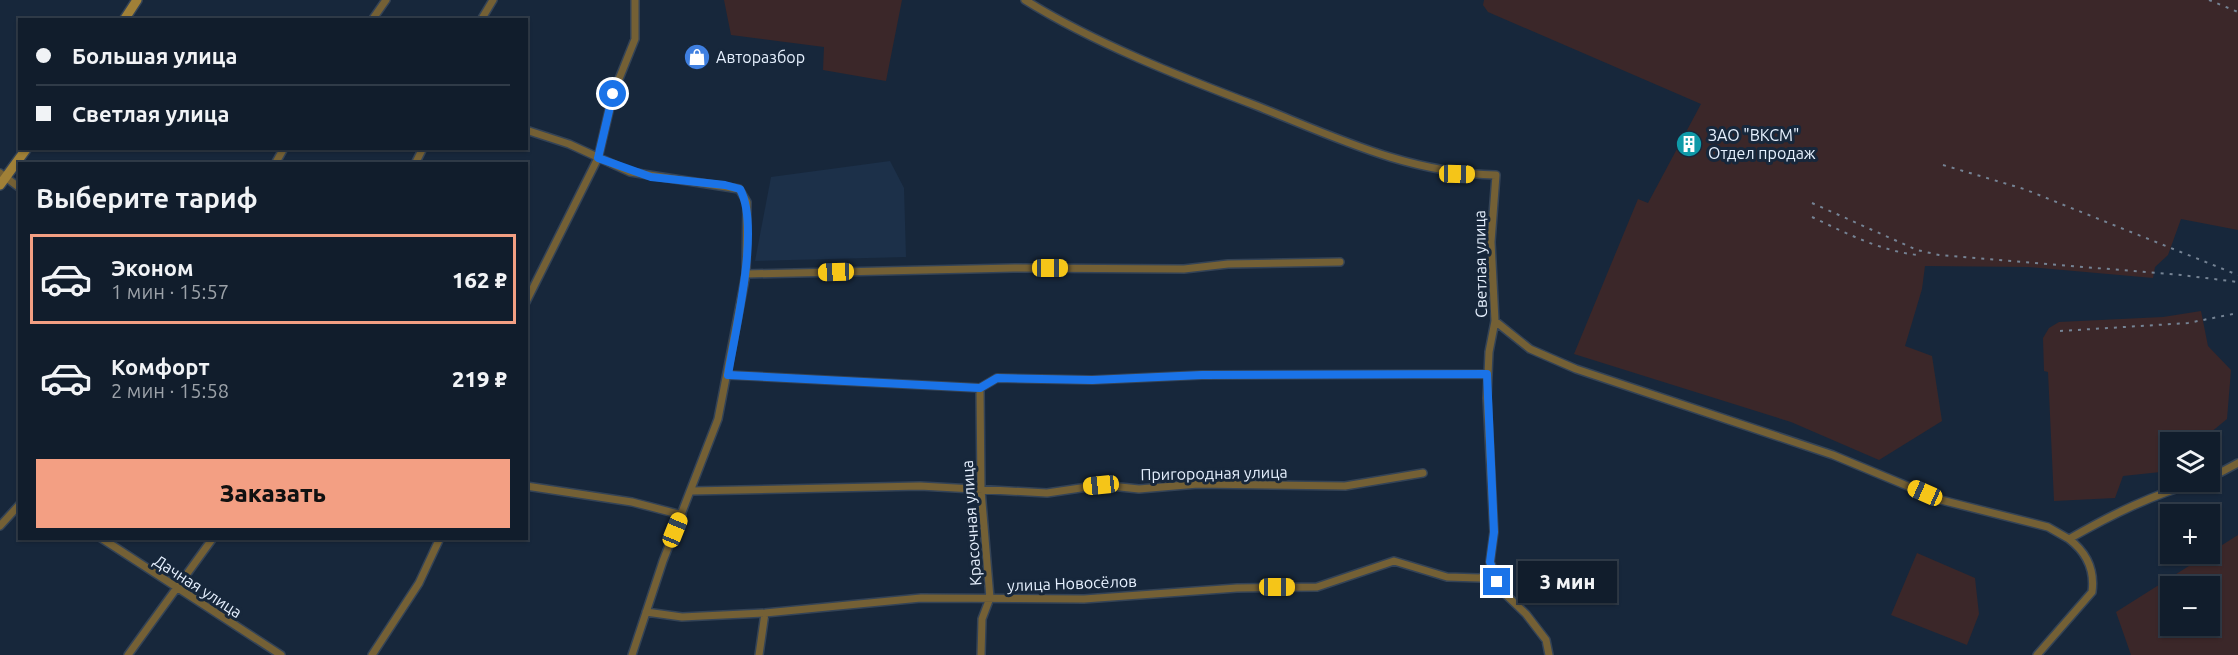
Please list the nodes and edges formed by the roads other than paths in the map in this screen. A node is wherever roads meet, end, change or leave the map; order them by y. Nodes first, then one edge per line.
1 (137, 0) edge
2 (386, 0) edge
3 (493, 0) edge
4 (635, 0) edge
5 (1025, 0) edge
6 (124, 18) edge
7 (373, 18) edge
8 (482, 18) edge
9 (528, 131) edge
10 (25, 150) edge
11 (598, 158) junction
12 (2, 179) edge
13 (18, 188) edge
14 (1340, 262) dead end
15 (746, 274) junction
16 (528, 298) edge
17 (1495, 321) junction
18 (1487, 374) junction
19 (728, 375) junction
20 (980, 388) junction
21 (2238, 463) edge
22 (1423, 473) dead end
23 (2220, 473) edge
24 (528, 486) edge
25 (981, 489) junction
26 (691, 491) junction
27 (2164, 492) edge
28 (18, 506) edge
29 (681, 515) junction
30 (0, 526) edge
31 (2069, 539) junction
32 (104, 540) edge
33 (212, 540) edge
34 (439, 540) edge
35 (1492, 572) junction
36 (176, 589) junction
37 (990, 598) junction
38 (646, 612) junction
39 (765, 613) junction
40 (128, 655) edge
41 (281, 655) edge
42 (372, 655) edge
43 (632, 655) edge
44 (759, 655) edge
45 (981, 655) edge
46 (1549, 655) edge
47 (2037, 655) edge

1 - 6 main road
2 - 7 street
3 - 8 street
4 - 11 street
5 - 17 street, Светлая улица
9 - 11 street
10 - 12 main road
11 - 15 street
11 - 16 street
12 - 13 street
14 - 15 street
15 - 19 street
17 - 18 street, Светлая улица
17 - 31 street
18 - 20 street
18 - 35 street, Светлая улица
19 - 20 street
19 - 26 street
20 - 25 street, Красочная улица
21 - 23 street
22 - 25 street, Пригородная улица
24 - 29 street
25 - 26 street, Пригородная улица
25 - 37 street, Красочная улица
26 - 29 street
27 - 31 street
28 - 30 street
29 - 38 street
31 - 47 street
32 - 36 street, Дачная улица
33 - 36 street
34 - 42 street
35 - 37 street, улица Новосёлов
35 - 46 street
36 - 40 street
36 - 41 street, Дачная улица
37 - 39 street, улица Новосёлов
37 - 45 street, Красочная улица
38 - 39 street, улица Новосёлов
38 - 43 street
39 - 44 street

